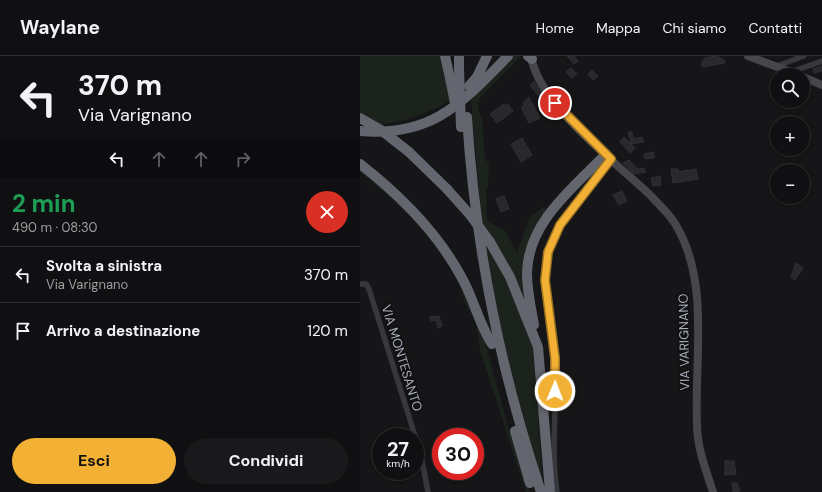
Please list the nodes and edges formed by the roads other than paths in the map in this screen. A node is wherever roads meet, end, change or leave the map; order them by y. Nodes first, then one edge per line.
1 (445, 56) edge
2 (459, 56) edge
3 (465, 56) edge
4 (487, 56) edge
5 (508, 56) edge
6 (748, 56) edge
7 (804, 56) edge
8 (530, 57) edge
9 (822, 62) edge
10 (777, 66) junction
11 (462, 68) junction
12 (782, 68) edge
13 (807, 68) edge
14 (810, 80) edge
15 (822, 85) edge
16 (360, 118) edge
17 (360, 127) edge
18 (461, 127) junction
19 (360, 131) edge
20 (608, 156) junction
21 (360, 164) edge
22 (360, 284) edge
23 (492, 344) junction
24 (538, 346) junction
25 (428, 492) edge
26 (533, 492) edge
27 (540, 492) edge
28 (550, 492) edge
29 (556, 492) edge
30 (712, 492) edge

1 - 18 highway, bridge
2 - 11 highway
3 - 11 highway
4 - 17 highway
5 - 19 highway
6 - 10 street
7 - 10 street
8 - 20 street, VIA VARIGNANO
9 - 13 street
10 - 12 street
11 - 18 highway, bridge
11 - 27 highway
14 - 15 street
16 - 24 highway, bridge
18 - 23 highway
20 - 24 highway
20 - 29 street
20 - 30 street, VIA VARIGNANO
21 - 23 highway
22 - 25 street, VIA MONTESANTO
23 - 26 highway
24 - 28 highway

